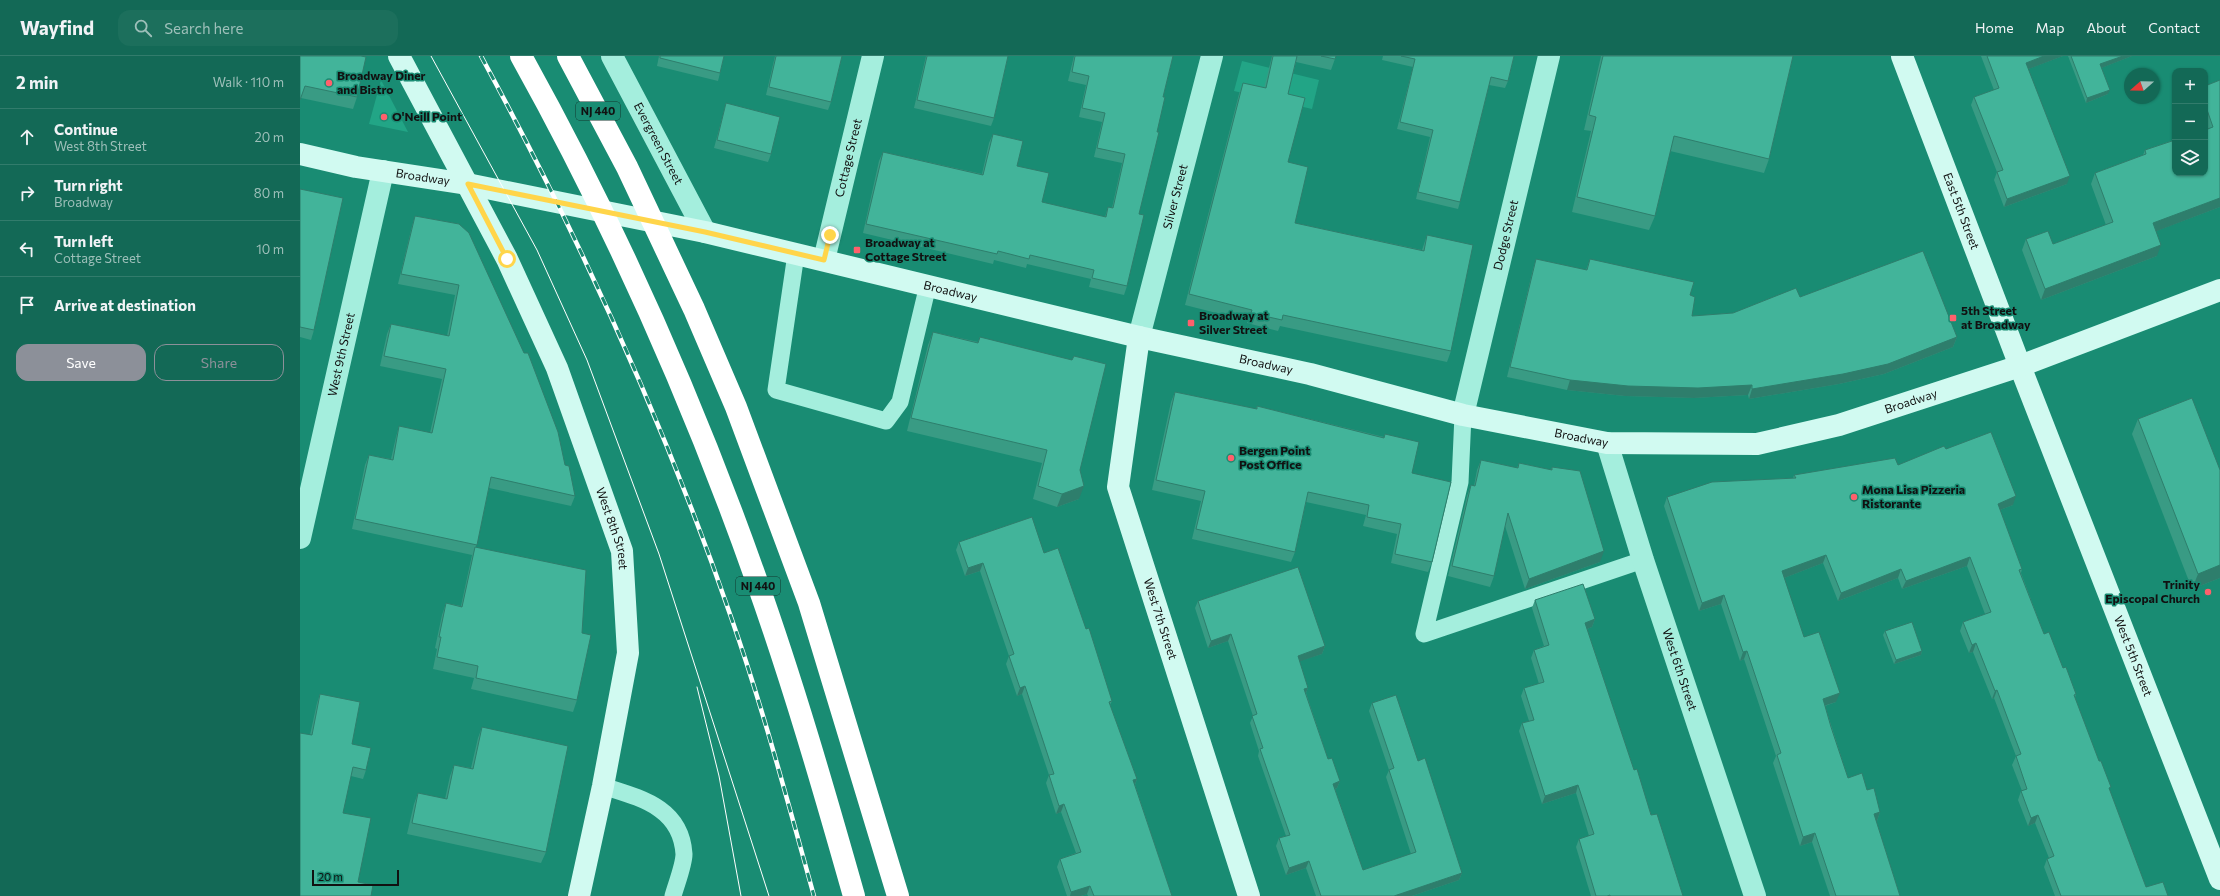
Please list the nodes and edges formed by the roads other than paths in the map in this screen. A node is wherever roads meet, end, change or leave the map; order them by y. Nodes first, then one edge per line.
1 (399, 56) edge
2 (521, 56) edge
3 (568, 56) edge
4 (612, 56) edge
5 (873, 56) edge
6 (1212, 56) edge
7 (1549, 56) edge
8 (1902, 56) edge
9 (300, 154) edge
10 (382, 171) junction
11 (468, 184) junction
12 (705, 232) junction
13 (796, 254) junction
14 (824, 260) junction
15 (928, 285) junction
16 (2220, 290) edge
17 (1139, 337) junction
18 (2020, 366) junction
19 (1463, 415) junction
20 (1607, 443) junction
21 (300, 538) edge
22 (1643, 560) junction
23 (603, 786) junction
24 (2220, 879) edge
25 (579, 896) edge
26 (673, 896) edge
27 (854, 896) edge
28 (898, 896) edge
29 (1249, 896) edge
30 (1754, 896) edge

1 - 11 street, West 8th Street
2 - 27 highway, NJ 440
3 - 28 highway, NJ 440
4 - 12 street, Evergreen Street
5 - 14 street, Cottage Street
6 - 17 street, Silver Street
7 - 19 street, Dodge Street
8 - 18 street, East 5th Street
9 - 10 street, Broadway
10 - 11 street, Broadway
10 - 21 street, West 9th Street
11 - 12 street, Broadway
11 - 23 street, West 8th Street
12 - 13 street, Broadway
13 - 14 street, Broadway
13 - 15 lane
14 - 15 street, Broadway
15 - 17 street, Broadway
16 - 18 street, Broadway
17 - 19 street, Broadway
17 - 29 street, West 7th Street
18 - 20 street, Broadway
18 - 24 street, West 5th Street
19 - 20 street, Broadway
19 - 22 lane
20 - 22 street, West 6th Street
22 - 30 street, West 6th Street
23 - 25 street, West 8th Street
23 - 26 lane

